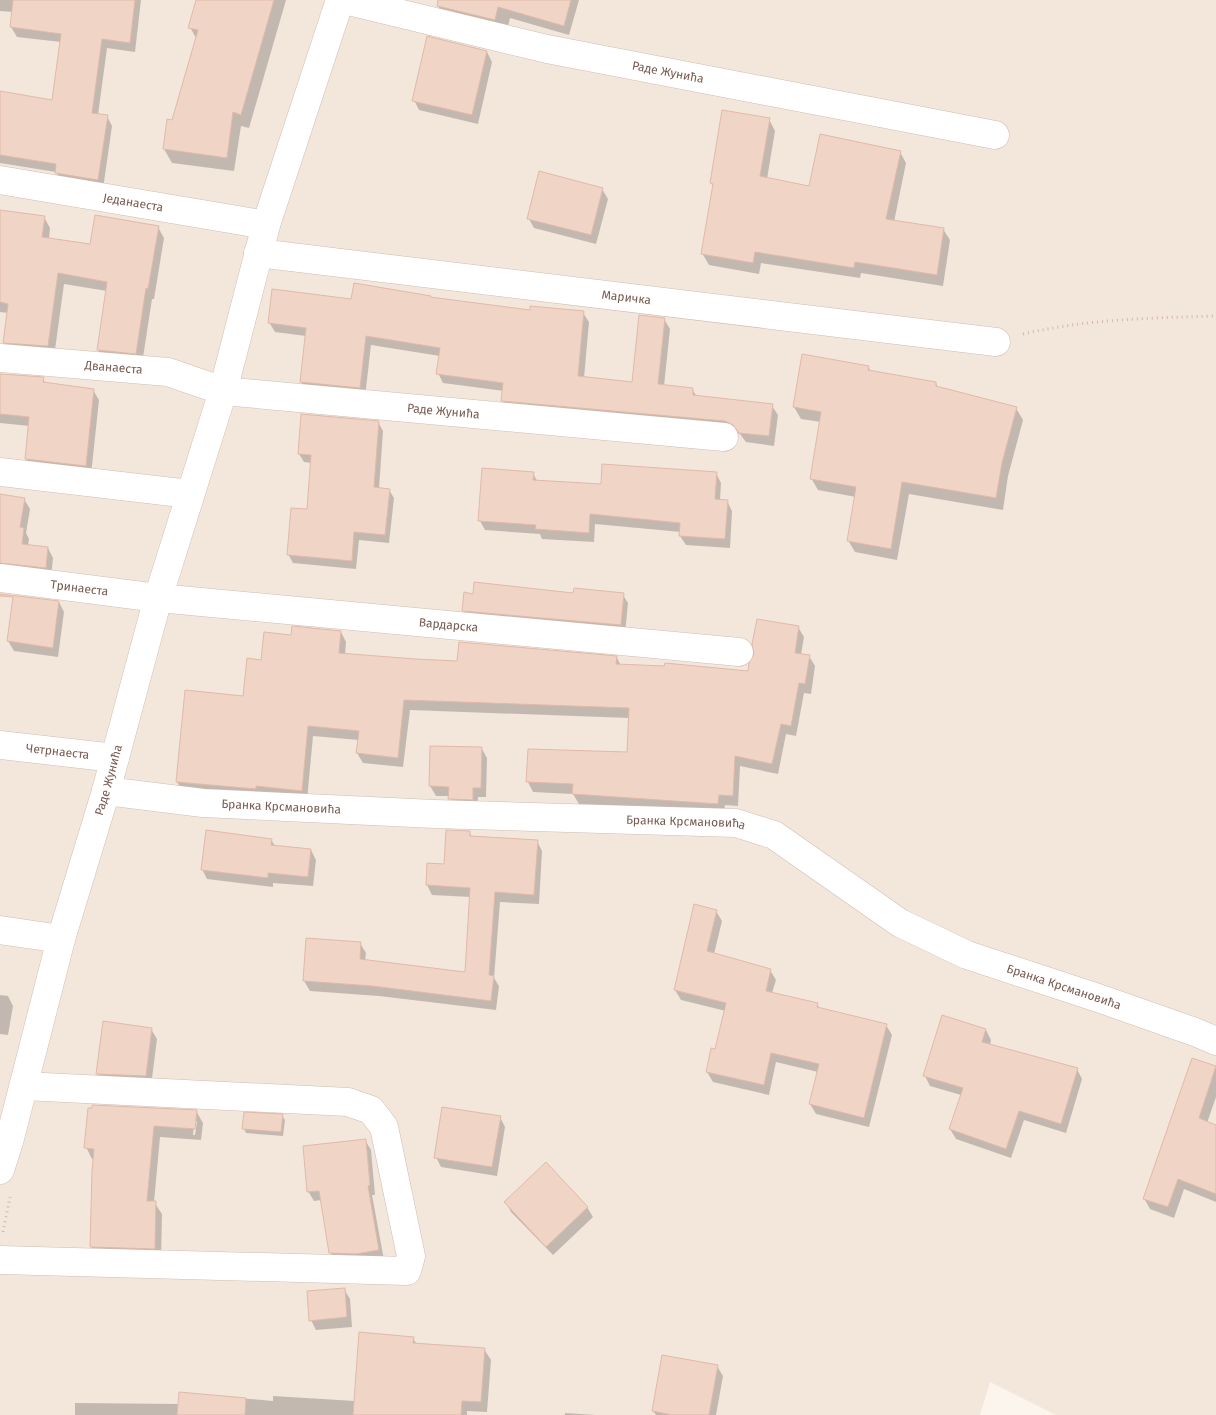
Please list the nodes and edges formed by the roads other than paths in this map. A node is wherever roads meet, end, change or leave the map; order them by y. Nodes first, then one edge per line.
1 (342, 0) edge
2 (995, 135) dead end
3 (0, 180) edge
4 (266, 225) junction
5 (258, 253) junction
6 (996, 342) road end
7 (0, 358) edge
8 (223, 391) junction
9 (724, 437) dead end
10 (0, 472) edge
11 (190, 494) junction
12 (0, 578) edge
13 (158, 598) junction
14 (739, 652) dead end
15 (0, 745) edge
16 (115, 758) junction
17 (106, 791) junction
18 (0, 930) edge
19 (61, 939) junction
20 (1216, 1041) edge
21 (24, 1086) junction
22 (0, 1170) edge
23 (0, 1260) edge

1 - 2 street, Раде Жунића
1 - 4 street, Раде Жунића
3 - 4 street, Једанаеста
4 - 5 street, Раде Жунића
5 - 6 street, Маричка
5 - 8 street, Раде Жунића
7 - 8 street, Дванаеста
8 - 9 street, Раде Жунића
8 - 11 street, Раде Жунића
10 - 11 street
11 - 13 street, Раде Жунића
12 - 13 street, Тринаеста
13 - 14 street, Вардарска
13 - 16 street, Раде Жунића
15 - 16 street, Четрнаеста
16 - 17 street, Раде Жунића
17 - 19 street, Раде Жунића
17 - 20 street, Бранка Крсмановића
18 - 19 street
19 - 21 street, Раде Жунића
21 - 22 street, Раде Жунића
21 - 23 street

